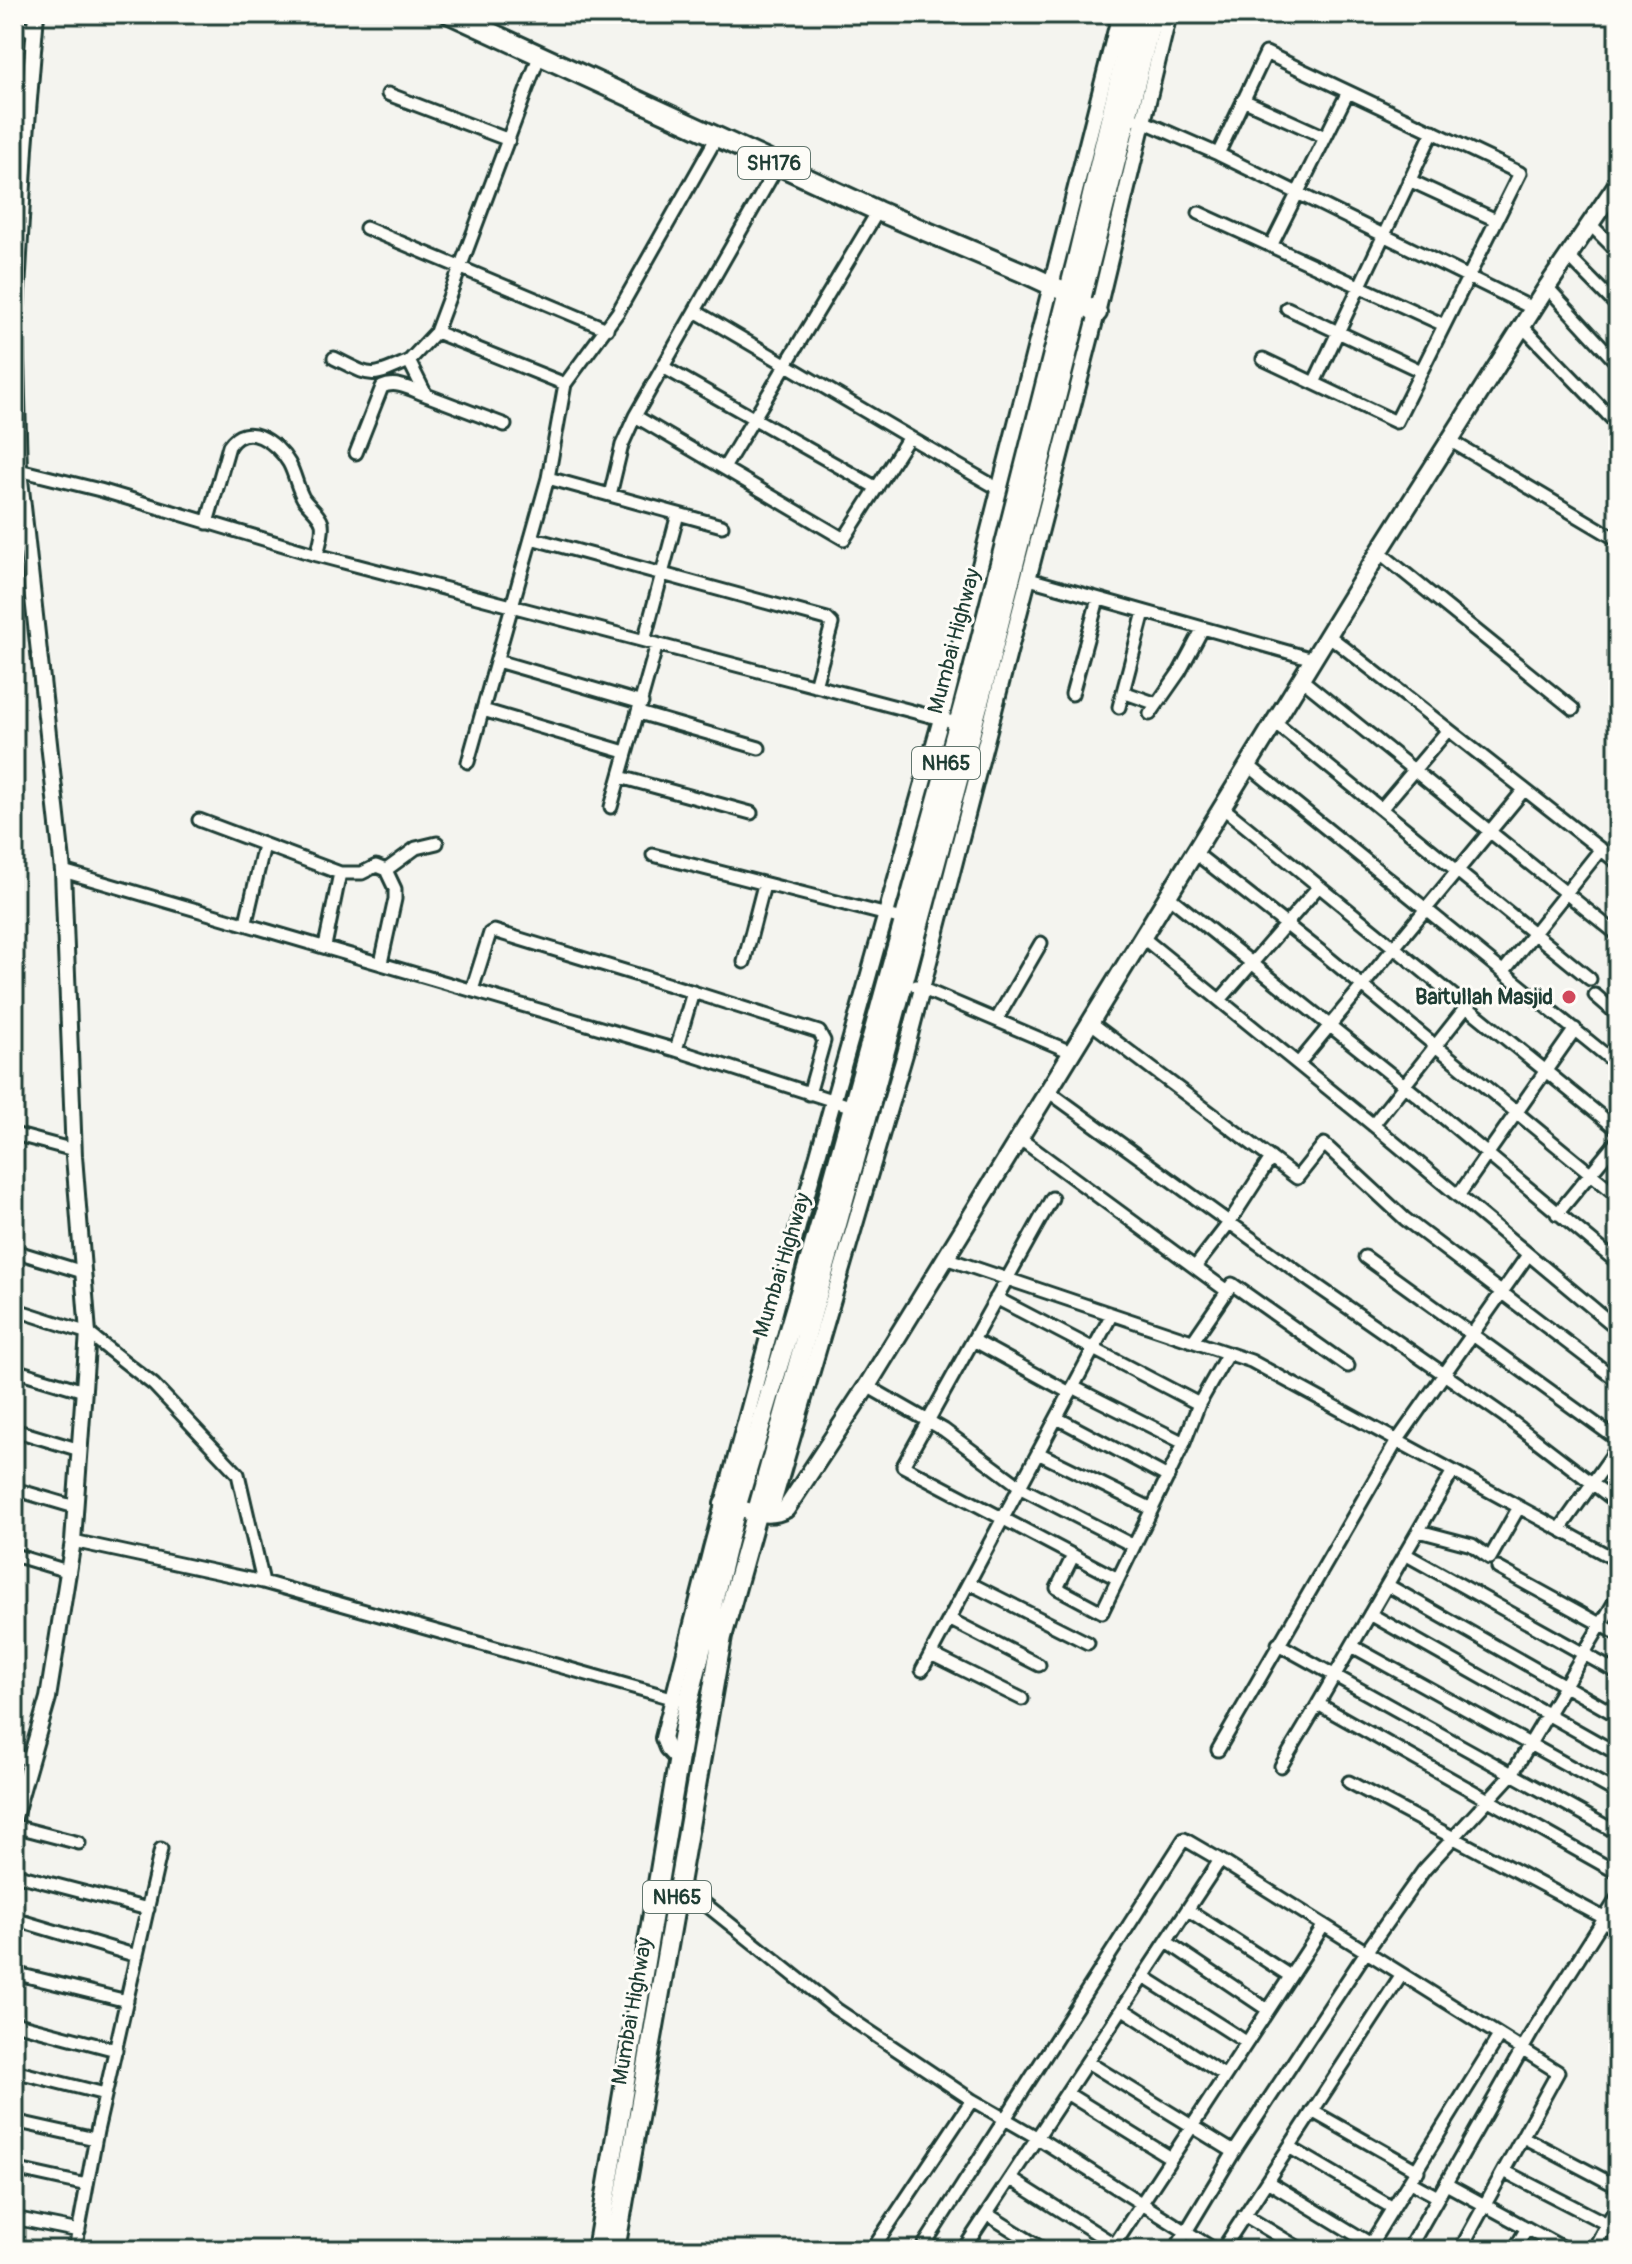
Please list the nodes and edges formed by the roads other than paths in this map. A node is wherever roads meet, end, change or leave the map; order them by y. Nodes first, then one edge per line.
1 (36, 14) edge
2 (450, 14) edge
3 (1120, 14) edge
4 (1135, 14) edge
5 (1153, 14) edge
6 (1169, 14) edge
7 (14, 23) edge
8 (34, 32) junction
9 (540, 54) junction
10 (1348, 92) junction
11 (388, 94) dead end
12 (1243, 100) junction
13 (1135, 118) junction
14 (1433, 131) junction
15 (718, 135) junction
16 (1325, 137) junction
17 (509, 140) junction
18 (1218, 154) junction
19 (778, 165) junction
20 (1409, 180) junction
21 (1618, 183) edge
22 (1297, 193) junction
23 (878, 211) junction
24 (1199, 213) dead end
25 (1496, 220) junction
26 (1591, 225) junction
27 (366, 228) dead end
28 (1384, 235) junction
29 (1271, 246) junction
30 (1618, 252) edge
31 (1568, 256) junction
32 (461, 266) junction
33 (1468, 277) junction
34 (1359, 287) junction
35 (1547, 287) junction
36 (1066, 293) junction
37 (1618, 307) edge
38 (1287, 308) dead end
39 (1534, 309) junction
40 (695, 311) junction
41 (1097, 313) junction
42 (1444, 325) junction
43 (1523, 327) junction
44 (607, 329) junction
45 (436, 332) junction
46 (1338, 332) junction
47 (334, 358) dead end
48 (1263, 359) dead end
49 (409, 361) junction
50 (1618, 364) edge
51 (786, 365) junction
52 (663, 367) junction
53 (1421, 371) junction
54 (1314, 383) junction
55 (565, 384) junction
56 (426, 395) junction
57 (1618, 402) edge
58 (1607, 414) junction
59 (635, 416) junction
60 (754, 418) junction
61 (505, 425) dead end
62 (1618, 425) edge
63 (909, 437) junction
64 (1451, 441) junction
65 (356, 453) dead end
66 (724, 468) junction
67 (19, 470) junction
68 (1013, 470) junction
69 (548, 478) junction
70 (877, 488) junction
71 (999, 489) junction
72 (610, 495) junction
73 (678, 514) junction
74 (207, 523) junction
75 (722, 526) dead end
76 (531, 538) junction
77 (1618, 540) edge
78 (1379, 552) junction
79 (317, 555) junction
80 (662, 574) junction
81 (1029, 579) junction
82 (1098, 599) junction
83 (512, 606) junction
84 (1144, 612) junction
85 (1203, 628) junction
86 (1328, 635) junction
87 (644, 641) junction
88 (657, 644) junction
89 (1313, 659) junction
90 (497, 661) junction
91 (1301, 679) junction
92 (815, 686) junction
93 (1123, 692) junction
94 (1072, 694) dead end
95 (1119, 707) dead end
96 (640, 708) junction
97 (1573, 709) dead end
98 (483, 710) junction
99 (949, 721) junction
100 (1274, 722) junction
101 (1448, 730) junction
102 (759, 748) dead end
103 (625, 752) junction
104 (468, 762) dead end
105 (1248, 765) junction
106 (1414, 770) junction
107 (620, 777) junction
108 (1524, 790) junction
109 (611, 807) dead end
110 (1222, 807) junction
111 (1382, 808) junction
112 (751, 813) dead end
113 (199, 820) dead end
114 (1490, 831) junction
115 (437, 843) dead end
116 (264, 845) junction
117 (1601, 849) junction
118 (1194, 852) junction
119 (653, 855) dead end
120 (1618, 863) edge
121 (1458, 869) junction
122 (386, 870) junction
123 (63, 871) junction
124 (340, 873) junction
125 (764, 885) junction
126 (1319, 886) junction
127 (1566, 893) junction
128 (1168, 896) junction
129 (1426, 909) junction
130 (884, 916) junction
131 (903, 919) junction
132 (246, 922) junction
133 (1286, 924) junction
134 (1535, 932) junction
135 (1618, 935) edge
136 (1142, 937) junction
137 (1041, 943) dead end
138 (325, 946) junction
139 (1394, 948) junction
140 (1618, 956) edge
141 (744, 962) dead end
142 (381, 963) junction
143 (1252, 964) junction
144 (1618, 968) edge
145 (1503, 972) junction
146 (1590, 979) dead end
147 (913, 986) junction
148 (1363, 986) junction
149 (472, 990) junction
150 (693, 992) junction
151 (1595, 995) dead end
152 (1220, 1000) junction
153 (1467, 1006) junction
154 (1618, 1015) edge
155 (997, 1019) junction
156 (1090, 1022) junction
157 (1330, 1026) junction
158 (1575, 1029) junction
159 (1436, 1046) junction
160 (676, 1050) junction
161 (1071, 1052) junction
162 (1617, 1063) edge
163 (1298, 1064) junction
164 (1546, 1070) junction
165 (1404, 1085) junction
166 (1048, 1091) junction
167 (809, 1094) junction
168 (833, 1101) junction
169 (853, 1107) junction
170 (1516, 1113) junction
171 (1373, 1125) junction
172 (1618, 1130) edge
173 (14, 1134) edge
174 (1019, 1138) junction
175 (1618, 1140) edge
176 (74, 1150) junction
177 (1487, 1155) junction
178 (1271, 1158) junction
179 (1590, 1174) junction
180 (1458, 1196) junction
181 (1618, 1196) edge
182 (1052, 1198) dead end
183 (1557, 1214) junction
184 (1229, 1223) junction
185 (14, 1251) edge
186 (1528, 1255) junction
187 (1365, 1257) dead end
188 (945, 1258) junction
189 (1618, 1263) edge
190 (1195, 1267) junction
191 (83, 1272) junction
192 (1007, 1278) junction
193 (1227, 1291) junction
194 (1500, 1293) junction
195 (996, 1298) junction
196 (14, 1309) edge
197 (1112, 1314) junction
198 (1618, 1329) edge
199 (88, 1333) junction
200 (1471, 1334) junction
201 (973, 1340) junction
202 (1193, 1341) junction
203 (1093, 1349) junction
204 (1228, 1353) junction
205 (1348, 1366) dead end
206 (14, 1370) edge
207 (1444, 1374) junction
208 (1618, 1381) edge
209 (867, 1386) junction
210 (1072, 1390) junction
211 (84, 1391) junction
212 (1199, 1404) junction
213 (1057, 1418) junction
214 (928, 1421) junction
215 (14, 1430) edge
216 (1618, 1440) edge
217 (1397, 1441) junction
218 (1184, 1443) junction
219 (1618, 1447) edge
220 (80, 1450) junction
221 (1038, 1453) junction
222 (1453, 1471) junction
223 (1168, 1477) junction
224 (1592, 1483) junction
225 (1021, 1484) junction
226 (14, 1489) edge
227 (1618, 1503) edge
228 (730, 1506) junction
229 (75, 1507) junction
230 (1519, 1507) junction
231 (1152, 1509) junction
232 (763, 1513) junction
233 (1002, 1519) junction
234 (1560, 1529) junction
235 (1419, 1531) junction
236 (73, 1541) junction
237 (1134, 1546) junction
238 (1405, 1554) junction
239 (14, 1555) edge
240 (1073, 1556) junction
241 (1618, 1561) edge
242 (1498, 1568) dead end
243 (67, 1571) junction
244 (1118, 1579) junction
245 (263, 1582) junction
246 (969, 1583) junction
247 (1387, 1585) junction
248 (1618, 1596) edge
249 (1370, 1614) junction
250 (949, 1619) junction
251 (1601, 1624) junction
252 (1618, 1634) edge
253 (1088, 1643) dead end
254 (1278, 1644) junction
255 (1352, 1646) junction
256 (931, 1654) junction
257 (1583, 1654) junction
258 (1039, 1665) dead end
259 (922, 1670) dead end
260 (1618, 1673) edge
261 (1335, 1676) junction
262 (1564, 1685) junction
263 (1022, 1699) dead end
264 (681, 1701) junction
265 (1318, 1704) junction
266 (1547, 1714) junction
267 (1618, 1716) edge
268 (1528, 1745) junction
269 (1218, 1750) dead end
270 (1618, 1754) edge
271 (14, 1755) edge
272 (30, 1760) junction
273 (1281, 1766) dead end
274 (1512, 1774) junction
275 (1349, 1782) dead end
276 (1618, 1793) edge
277 (1491, 1799) junction
278 (14, 1817) edge
279 (14, 1826) edge
280 (1618, 1833) edge
281 (1454, 1838) junction
282 (79, 1843) dead end
283 (161, 1849) dead end
284 (1220, 1860) junction
285 (1618, 1873) edge
286 (14, 1874) edge
287 (679, 1883) junction
288 (1618, 1897) edge
289 (148, 1909) junction
290 (1188, 1910) junction
291 (14, 1919) edge
292 (1605, 1920) junction
293 (1324, 1925) junction
294 (1618, 1930) edge
295 (1167, 1942) junction
296 (1366, 1952) junction
297 (137, 1956) junction
298 (14, 1973) edge
299 (1402, 1974) junction
300 (1290, 1976) junction
301 (1144, 1977) junction
302 (127, 2001) junction
303 (1123, 2009) junction
304 (1268, 2010) junction
305 (14, 2023) edge
306 (1499, 2036) junction
307 (1246, 2042) junction
308 (116, 2050) junction
309 (1522, 2050) junction
310 (1089, 2063) junction
311 (14, 2071) edge
312 (1224, 2075) junction
313 (105, 2094) junction
314 (1068, 2094) junction
315 (972, 2100) junction
316 (1312, 2111) junction
317 (1005, 2119) junction
318 (14, 2121) edge
319 (1192, 2126) junction
320 (1523, 2137) junction
321 (1038, 2138) junction
322 (95, 2139) junction
323 (1289, 2147) junction
324 (1234, 2152) junction
325 (1171, 2158) junction
326 (14, 2169) edge
327 (1418, 2171) junction
328 (1504, 2171) junction
329 (1011, 2179) junction
330 (1267, 2181) junction
331 (1410, 2182) junction
332 (1446, 2184) junction
333 (87, 2185) junction
334 (1618, 2187) edge
335 (1438, 2197) junction
336 (1141, 2203) junction
337 (1618, 2204) edge
338 (1485, 2206) junction
339 (1393, 2208) junction
340 (987, 2214) junction
341 (1244, 2215) junction
342 (14, 2218) edge
343 (1607, 2224) junction
344 (1527, 2228) junction
345 (79, 2231) junction
346 (1186, 2232) junction
347 (1369, 2247) edge
348 (1113, 2248) edge
349 (75, 2250) edge
350 (597, 2250) edge
351 (615, 2250) edge
352 (872, 2250) edge
353 (921, 2250) edge
354 (963, 2250) edge
355 (1044, 2250) edge
356 (1175, 2250) edge
357 (1215, 2250) edge
358 (1222, 2250) edge
359 (1302, 2250) edge
360 (1408, 2250) edge
361 (1460, 2250) edge
362 (1514, 2250) edge
363 (1565, 2250) edge
364 (1593, 2250) edge

1 - 8 street
2 - 9 main road, SH176
3 - 36 street
4 - 36 main road, Mumbai Highway / NH65
5 - 13 main road, Mumbai Highway / NH65
6 - 13 street
7 - 8 street
8 - 67 street
9 - 15 main road, SH176
9 - 17 street
10 - 12 street
10 - 14 street
10 - 16 street
11 - 17 street
12 - 16 street
12 - 18 street
13 - 18 street
13 - 36 main road, Mumbai Highway / NH65
13 - 41 street
14 - 20 street
14 - 25 street
15 - 19 main road, SH176
15 - 44 street
16 - 22 street
17 - 32 street
18 - 22 street
19 - 23 main road, SH176
19 - 40 street
20 - 25 street
20 - 28 street
21 - 26 main road
22 - 28 street
22 - 29 street
23 - 36 main road, SH176
23 - 51 street
24 - 29 street
25 - 33 street
26 - 30 street
26 - 31 main road
27 - 32 street
28 - 33 street
28 - 34 street
29 - 34 street
31 - 35 main road
31 - 37 street
32 - 44 street
32 - 45 street
33 - 39 street
33 - 42 street
34 - 42 street
34 - 46 street
35 - 39 main road
35 - 50 street
36 - 41 main road, SH176
36 - 68 main road, Mumbai Highway / NH65
36 - 147 main road, Mumbai Highway / NH65
38 - 46 street
39 - 43 main road
40 - 51 street
40 - 52 street
41 - 81 street
42 - 53 street
43 - 58 street
43 - 64 main road
44 - 55 street
45 - 49 street
45 - 55 street
46 - 53 street
46 - 54 street
47 - 49 street
48 - 54 street
49 - 56 street
51 - 60 street
51 - 63 street
52 - 59 street
52 - 60 street
53 - 54 street
55 - 69 street
56 - 61 street
56 - 65 street
57 - 58 street
58 - 62 street
59 - 66 street
59 - 72 street
60 - 66 street
60 - 70 street
63 - 70 street
63 - 71 street
64 - 77 street
64 - 78 main road
66 - 70 street
67 - 74 street
67 - 123 street
68 - 71 street
68 - 99 main road, Mumbai Highway / NH65
69 - 72 street
69 - 76 street
71 - 99 street
72 - 73 street
73 - 75 street
73 - 80 street
74 - 79 street
74 - 79 street
76 - 80 street
76 - 83 street
78 - 86 main road
78 - 97 street
79 - 83 street
80 - 87 street
80 - 92 street
81 - 82 street
81 - 147 street
82 - 84 street
82 - 94 street
83 - 87 street
83 - 90 street
84 - 85 street
84 - 93 street
85 - 89 street
85 - 93 street
86 - 89 main road
86 - 101 street
87 - 88 street
88 - 92 street
88 - 96 street
89 - 91 main road
90 - 96 street
90 - 98 street
91 - 100 main road
91 - 106 street
92 - 99 street
93 - 95 street
96 - 102 street
96 - 103 street
98 - 103 street
98 - 104 street
99 - 130 street
99 - 131 main road, Mumbai Highway / NH65
100 - 105 main road
100 - 111 street
101 - 106 street
101 - 108 street
103 - 107 street
105 - 110 main road
105 - 129 street
106 - 111 street
106 - 114 street
107 - 109 street
107 - 112 street
108 - 114 street
108 - 117 street
110 - 118 main road
110 - 126 street
111 - 121 street
113 - 116 street
114 - 121 street
114 - 127 street
115 - 122 street
116 - 124 street
116 - 132 street
117 - 120 street
117 - 127 street
118 - 128 main road
118 - 133 street
119 - 125 street
121 - 129 street
121 - 134 street
122 - 124 street
122 - 142 street
123 - 132 street
123 - 176 street
124 - 138 street
125 - 130 street
125 - 141 street
126 - 133 street
126 - 139 street
127 - 134 street
127 - 135 street
128 - 136 main road
128 - 143 street
129 - 139 street
129 - 145 street
130 - 131 street
130 - 168 street
131 - 169 main road, Mumbai Highway / NH65
132 - 138 street
133 - 143 street
133 - 148 street
134 - 145 street
134 - 146 street
136 - 152 street
136 - 156 main road
137 - 155 street
138 - 142 street
139 - 148 street
139 - 153 street
140 - 144 street
142 - 149 street
143 - 152 street
143 - 157 street
145 - 158 street
147 - 155 street
147 - 232 main road, Mumbai Highway / NH65
147 - 232 street
148 - 157 street
148 - 159 street
149 - 150 street
149 - 160 street
150 - 160 street
150 - 167 street
151 - 154 street
152 - 163 street
153 - 159 street
153 - 164 street
155 - 161 street
156 - 161 main road
156 - 178 street
157 - 163 street
157 - 165 street
158 - 162 street
158 - 164 street
159 - 165 street
159 - 170 street
160 - 167 street
161 - 166 main road
163 - 171 street
164 - 170 street
164 - 172 street
165 - 171 street
165 - 177 street
166 - 174 main road
166 - 184 street
167 - 168 street
168 - 169 street
168 - 228 street
169 - 228 main road, Mumbai Highway / NH65
170 - 177 street
170 - 179 street
171 - 180 street
173 - 176 street
174 - 188 main road
174 - 190 street
175 - 179 street
176 - 191 street
177 - 180 street
177 - 183 street
178 - 184 street
178 - 194 street
179 - 181 street
179 - 183 street
180 - 186 street
182 - 192 street
183 - 189 street
184 - 190 street
184 - 207 street
185 - 191 street
186 - 194 street
186 - 198 street
187 - 200 street
188 - 192 street
188 - 209 main road
190 - 193 street
191 - 199 street
192 - 195 street
192 - 197 street
193 - 202 street
193 - 205 street
194 - 200 street
194 - 208 street
195 - 201 street
195 - 203 street
196 - 199 street
197 - 202 street
197 - 203 street
199 - 211 street
199 - 245 street
200 - 207 street
200 - 216 street
201 - 210 street
201 - 214 street
202 - 204 street
203 - 210 street
203 - 212 street
204 - 212 street
204 - 217 street
206 - 211 street
207 - 217 street
207 - 224 street
209 - 214 street
209 - 232 main road
210 - 213 street
210 - 218 street
211 - 220 street
212 - 218 street
213 - 221 street
213 - 223 street
214 - 225 street
214 - 233 street
215 - 220 street
217 - 222 street
217 - 254 street
218 - 223 street
219 - 224 street
220 - 229 street
221 - 225 street
221 - 231 street
222 - 230 street
222 - 235 street
223 - 231 street
224 - 227 street
224 - 234 street
225 - 233 street
225 - 237 street
226 - 229 street
228 - 232 main road
228 - 264 main road, NH65
229 - 236 street
230 - 234 street
230 - 235 street
231 - 237 street
232 - 287 main road, Mumbai Highway / NH65
233 - 240 street
233 - 246 street
234 - 241 street
235 - 238 street
236 - 243 street
236 - 245 street
237 - 244 street
238 - 247 street
238 - 257 street
239 - 243 street
240 - 244 street
240 - 244 street
242 - 251 street
243 - 272 street
245 - 264 street
246 - 250 street
246 - 253 street
247 - 249 street
247 - 262 street
248 - 251 street
249 - 255 street
249 - 266 street
250 - 256 street
250 - 258 street
251 - 252 street
251 - 257 street
254 - 261 street
254 - 269 street
255 - 261 street
255 - 268 street
256 - 259 street
256 - 263 street
257 - 260 street
257 - 262 street
261 - 265 street
261 - 274 street
262 - 266 street
262 - 267 street
264 - 350 main road, NH65
265 - 273 street
265 - 277 street
266 - 268 street
266 - 270 street
268 - 274 street
268 - 276 street
271 - 272 street
272 - 278 street
274 - 277 street
274 - 280 street
275 - 281 street
277 - 281 street
277 - 285 street
279 - 282 street
281 - 292 street
281 - 296 street
283 - 289 street
284 - 290 street
284 - 293 street
284 - 317 street
286 - 289 street
287 - 315 street
287 - 351 main road, Mumbai Highway / NH65
288 - 292 street
289 - 297 street
290 - 295 street
290 - 300 street
291 - 297 street
292 - 294 street
292 - 309 street
293 - 296 street
293 - 300 street
295 - 301 street
295 - 304 street
296 - 299 street
296 - 324 street
297 - 302 street
298 - 302 street
299 - 306 street
299 - 316 street
300 - 304 street
301 - 303 street
301 - 307 street
302 - 308 street
303 - 310 street
303 - 312 street
304 - 307 street
305 - 308 street
306 - 309 street
306 - 327 street
307 - 312 street
308 - 313 street
309 - 320 street
309 - 332 street
310 - 314 street
310 - 319 street
311 - 313 street
312 - 319 street
313 - 322 street
314 - 321 street
314 - 325 street
315 - 317 street
315 - 352 street
316 - 323 street
316 - 327 street
317 - 321 street
317 - 353 street
318 - 322 street
319 - 324 street
319 - 325 street
320 - 328 street
320 - 334 street
321 - 329 street
321 - 336 street
322 - 333 street
323 - 330 street
323 - 339 street
324 - 346 street
325 - 336 street
326 - 333 street
327 - 331 street
328 - 338 street
328 - 343 street
329 - 340 street
329 - 348 street
330 - 341 street
330 - 347 street
331 - 335 street
331 - 339 street
332 - 335 street
332 - 338 street
333 - 345 street
335 - 360 street
336 - 346 street
336 - 348 street
337 - 343 street
338 - 344 street
338 - 361 street
339 - 347 street
340 - 354 street
340 - 355 street
341 - 358 street
341 - 359 street
342 - 345 street
343 - 364 street
344 - 362 street
344 - 363 street
345 - 349 street
346 - 356 street
346 - 357 street

